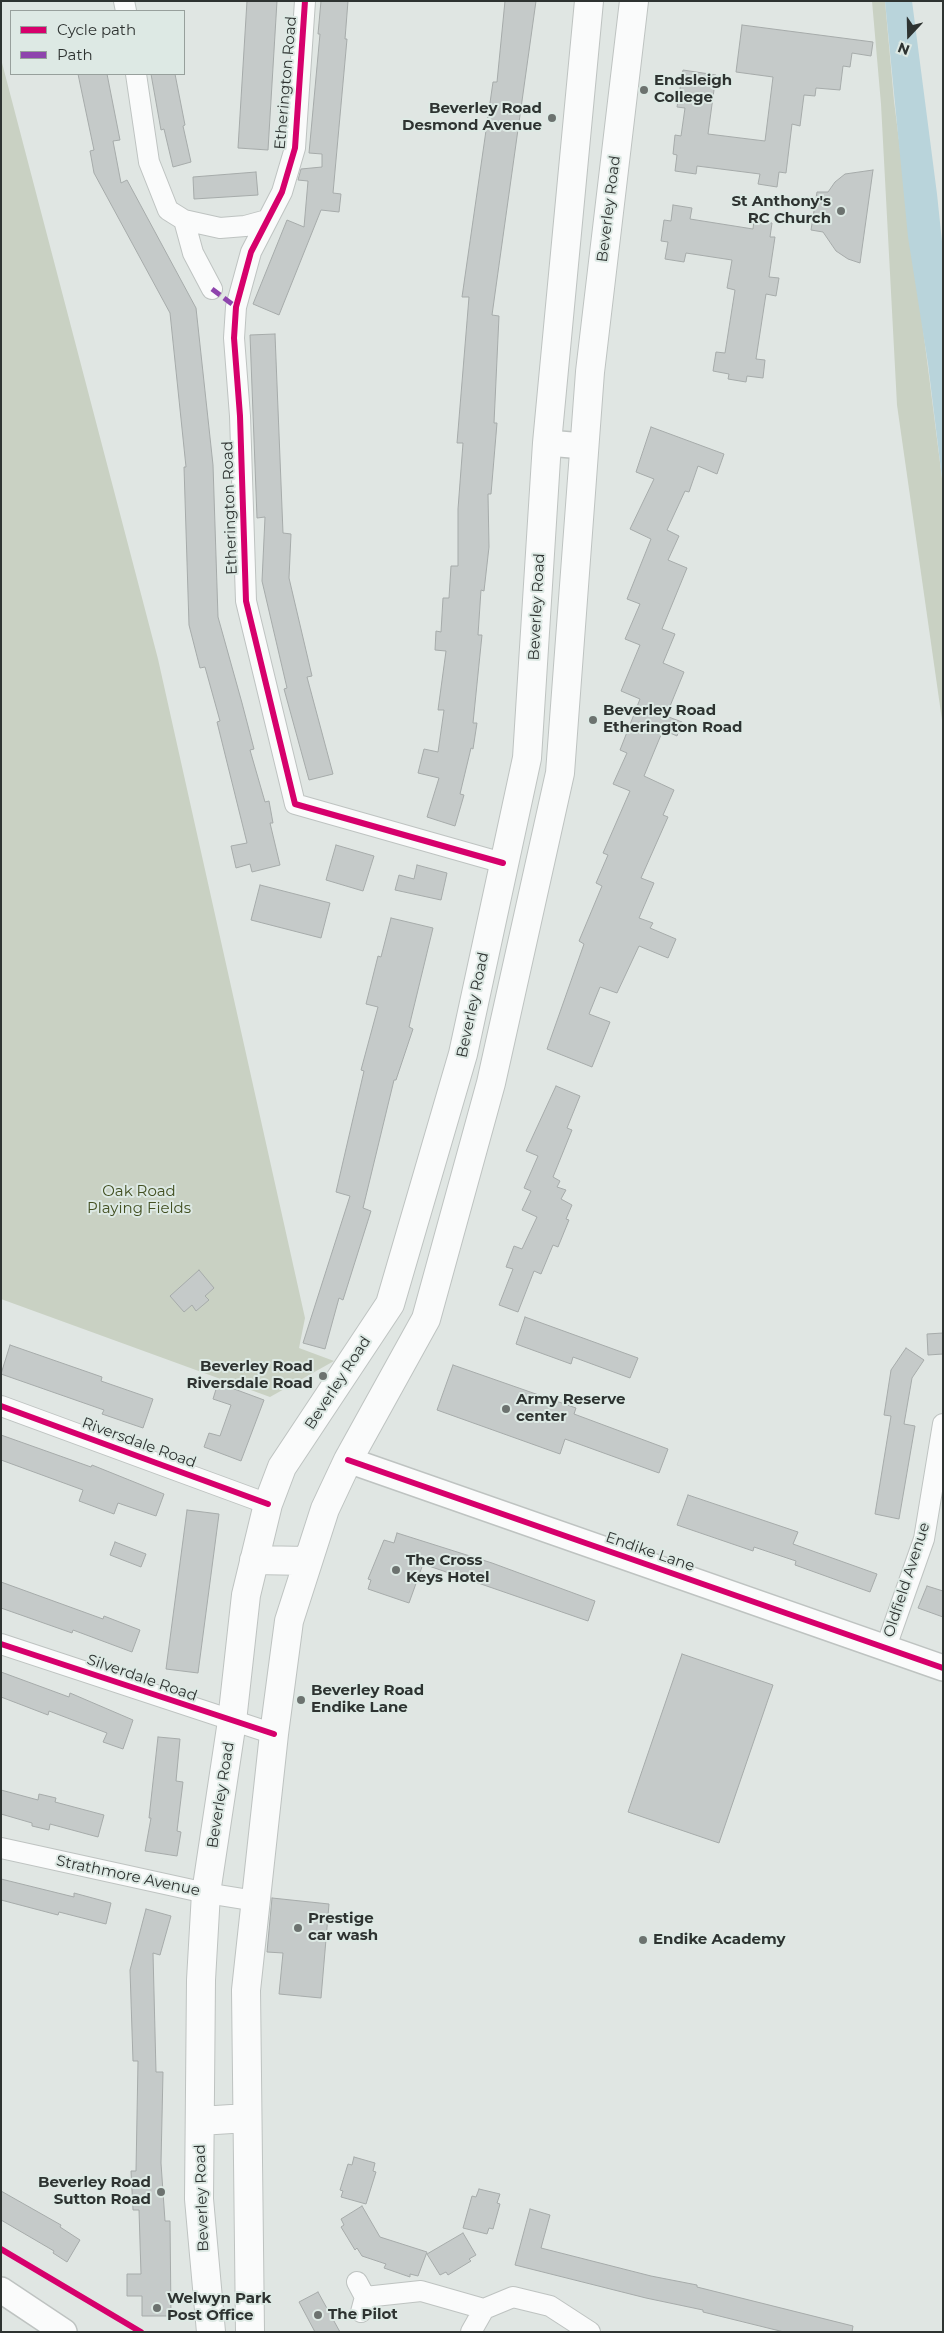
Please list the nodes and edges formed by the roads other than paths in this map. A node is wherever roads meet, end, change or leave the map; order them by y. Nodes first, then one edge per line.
1 (305, 1) edge
2 (589, 1) edge
3 (634, 1) edge
4 (136, 75) edge
5 (581, 88) junction
6 (622, 93) junction
7 (184, 220) junction
8 (267, 220) junction
9 (220, 228) junction
10 (251, 252) junction
11 (212, 289) dead end
12 (547, 443) junction
13 (584, 446) junction
14 (520, 788) junction
15 (556, 794) junction
16 (504, 863) junction
17 (486, 943) junction
18 (521, 950) junction
19 (434, 1156) junction
20 (468, 1166) junction
21 (1, 1406) edge
22 (943, 1424) edge
23 (348, 1460) junction
24 (268, 1504) junction
25 (254, 1560) junction
26 (308, 1561) junction
27 (1, 1644) edge
28 (886, 1647) junction
29 (943, 1668) edge
30 (232, 1721) junction
31 (274, 1734) junction
32 (1, 1848) edge
33 (206, 1893) junction
34 (256, 1901) junction
35 (247, 2118) junction
36 (200, 2121) junction
37 (1, 2290) edge
38 (361, 2297) dead end
39 (484, 2308) junction
40 (208, 2328) edge
41 (64, 2332) edge
42 (250, 2332) edge
43 (471, 2332) edge
44 (590, 2332) edge

1 - 8 street, Etherington Road
2 - 5 main road, Beverley Road
3 - 6 main road, Beverley Road
4 - 7 street
5 - 6 main road
5 - 12 main road, Beverley Road
6 - 13 main road, Beverley Road
7 - 9 street
7 - 11 street
8 - 9 street
8 - 10 street, Etherington Road
9 - 10 street
10 - 16 street, Etherington Road
12 - 13 street
12 - 14 main road, Beverley Road
13 - 15 main road, Beverley Road
14 - 15 main road
14 - 16 main road, Beverley Road
15 - 18 main road, Beverley Road
16 - 17 main road, Beverley Road
17 - 18 main road
17 - 19 main road, Beverley Road
18 - 20 main road, Beverley Road
19 - 20 main road
19 - 24 main road, Beverley Road
20 - 23 main road, Beverley Road
21 - 24 street, Riversdale Road
22 - 28 street, Oldfield Avenue
23 - 26 main road, Beverley Road
23 - 28 street, Endike Lane
24 - 25 main road, Beverley Road
25 - 26 main road
25 - 30 main road, Beverley Road
26 - 31 main road, Beverley Road
27 - 30 street, Silverdale Road
28 - 29 street, Endike Lane
30 - 31 street, Silverdale Road
30 - 33 main road, Beverley Road
31 - 34 main road, Beverley Road
32 - 33 street, Strathmore Avenue
33 - 34 street, Strathmore Avenue
33 - 36 main road, Beverley Road
34 - 35 main road, Beverley Road
35 - 36 main road
35 - 42 main road, Beverley Road
36 - 40 main road, Beverley Road
37 - 41 street
38 - 39 street
39 - 43 street
39 - 44 street

